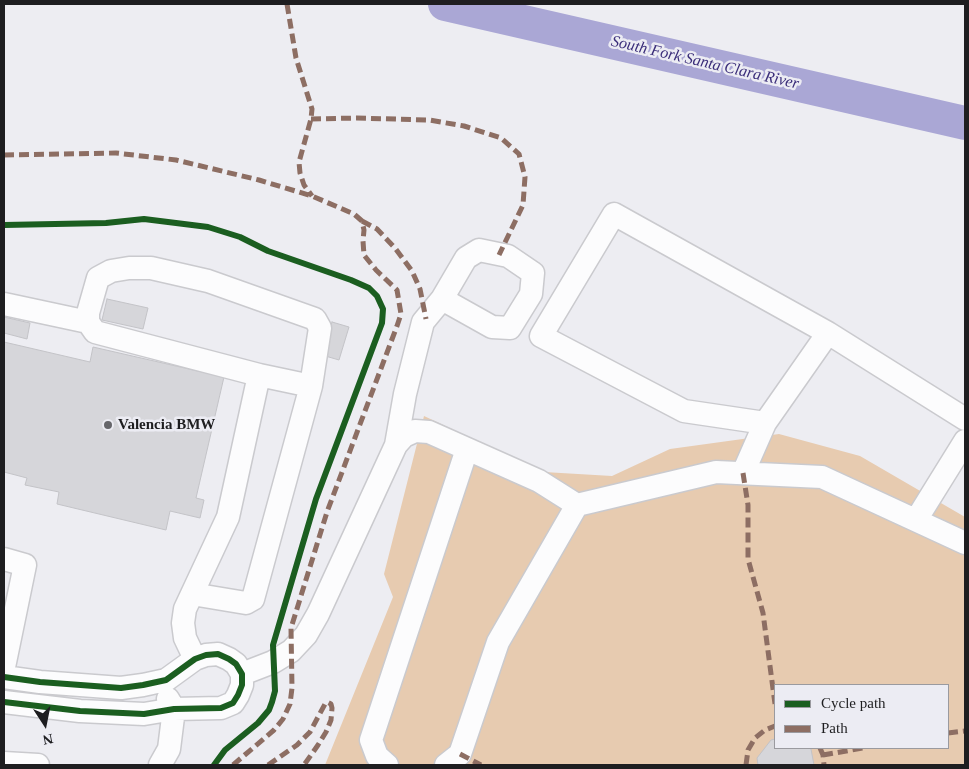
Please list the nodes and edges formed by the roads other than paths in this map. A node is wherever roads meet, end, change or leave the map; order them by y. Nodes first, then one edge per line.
1 (442, 299) dead end
2 (4, 304) edge
3 (88, 322) junction
4 (828, 333) junction
5 (259, 375) junction
6 (311, 386) junction
7 (965, 419) edge
8 (765, 422) junction
9 (965, 441) edge
10 (396, 445) junction
11 (468, 449) junction
12 (743, 474) junction
13 (577, 505) junction
14 (916, 520) junction
15 (965, 543) edge
16 (4, 559) edge
17 (192, 594) junction
18 (195, 659) junction
19 (4, 667) edge
20 (242, 674) junction
21 (4, 677) edge
22 (166, 680) junction
23 (4, 702) edge
24 (174, 710) junction
25 (4, 763) edge
26 (38, 765) edge
27 (160, 765) edge
28 (387, 765) edge
29 (446, 765) edge

1 - 10 street
2 - 3 street
3 - 5 street
3 - 6 street
4 - 7 street
4 - 8 street
4 - 8 street
5 - 6 street
5 - 17 street
6 - 17 street
8 - 12 street
9 - 14 street
10 - 11 street
10 - 20 street
11 - 13 street
11 - 28 street
12 - 13 street
12 - 14 street
13 - 29 street
14 - 15 street
16 - 19 street
17 - 18 street
18 - 20 street
18 - 22 street
20 - 24 street
21 - 22 street
22 - 24 street
23 - 24 street
24 - 27 street
25 - 26 street

